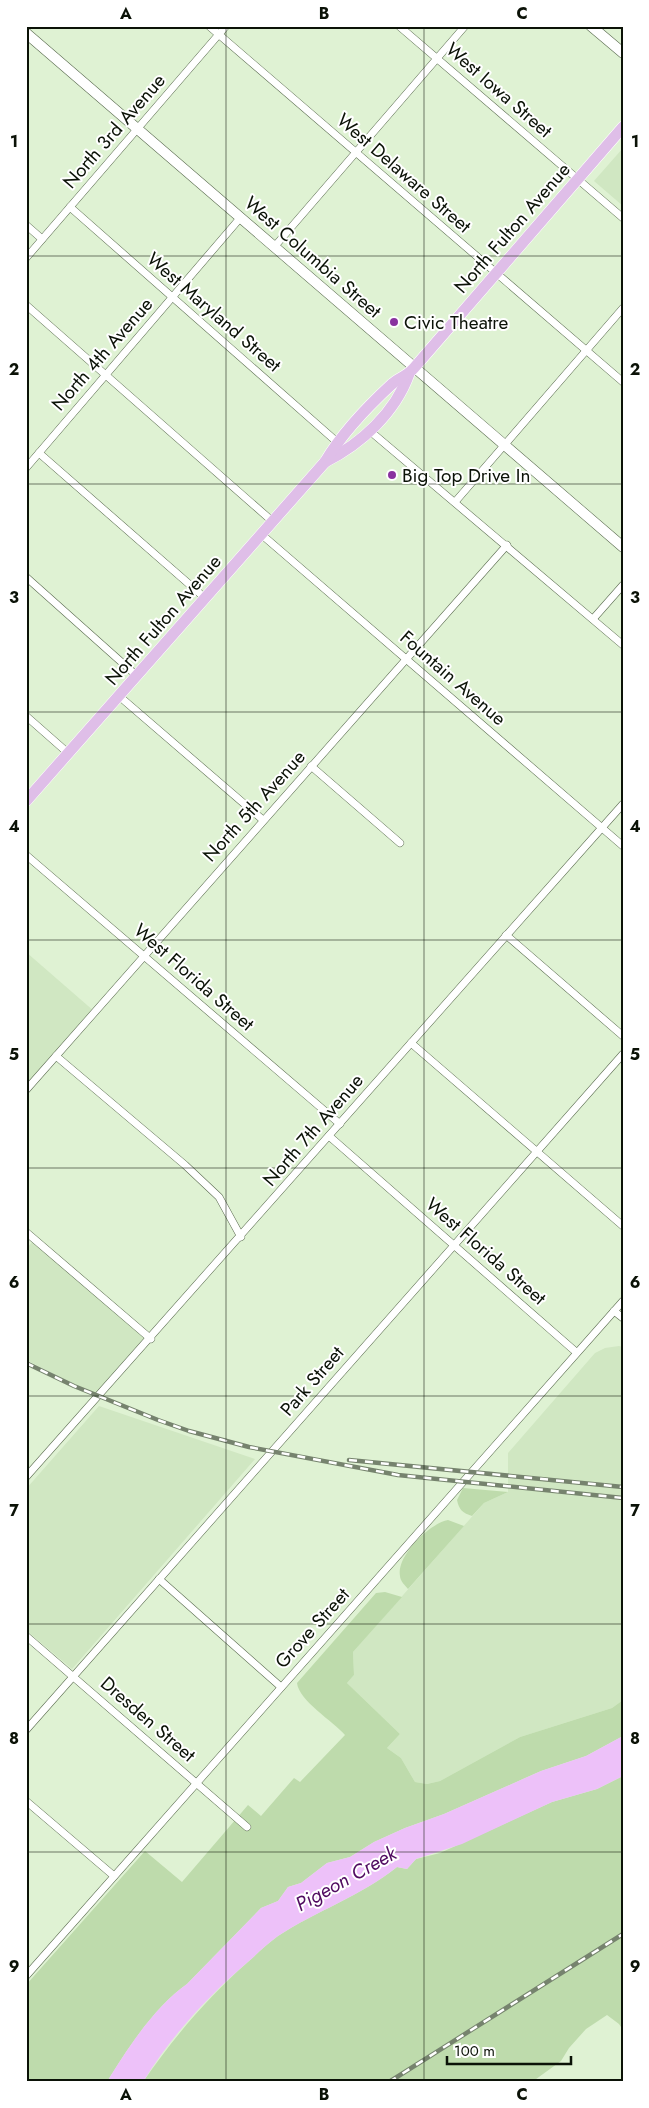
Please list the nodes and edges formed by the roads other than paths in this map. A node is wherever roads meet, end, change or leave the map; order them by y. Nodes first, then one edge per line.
1 (209, 26) edge
2 (226, 26) edge
3 (399, 26) edge
4 (465, 26) edge
5 (591, 26) edge
6 (26, 33) edge
7 (219, 35) junction
8 (623, 54) edge
9 (437, 59) junction
10 (138, 127) junction
11 (623, 127) edge
12 (356, 152) junction
13 (577, 180) junction
14 (70, 207) junction
15 (241, 217) junction
16 (623, 218) edge
17 (26, 225) edge
18 (42, 239) junction
19 (275, 246) junction
20 (26, 258) edge
21 (495, 274) junction
22 (172, 297) junction
23 (26, 304) edge
24 (623, 308) edge
25 (586, 350) junction
26 (411, 371) junction
27 (105, 374) junction
28 (623, 382) edge
29 (370, 431) junction
30 (336, 442) junction
31 (504, 445) junction
32 (39, 453) junction
33 (325, 462) junction
34 (26, 468) edge
35 (456, 502) junction
36 (272, 521) junction
37 (261, 534) junction
38 (507, 545) junction
39 (623, 547) edge
40 (26, 578) edge
41 (623, 585) edge
42 (205, 598) junction
43 (593, 619) junction
44 (623, 645) edge
45 (406, 659) junction
46 (137, 676) junction
47 (119, 696) junction
48 (26, 716) edge
49 (68, 753) junction
50 (311, 766) junction
51 (26, 801) edge
52 (623, 804) edge
53 (263, 820) junction
54 (602, 828) junction
55 (400, 843) dead end
56 (623, 846) edge
57 (26, 855) edge
58 (506, 935) junction
59 (144, 956) junction
60 (623, 1036) edge
61 (411, 1043) junction
62 (623, 1054) edge
63 (56, 1056) junction
64 (26, 1090) edge
65 (340, 1124) junction
66 (330, 1136) junction
67 (537, 1152) junction
68 (623, 1226) edge
69 (26, 1232) edge
70 (241, 1238) junction
71 (454, 1244) junction
72 (623, 1301) edge
73 (614, 1311) junction
74 (623, 1318) edge
75 (150, 1338) junction
76 (576, 1352) junction
77 (28, 1472) edge
78 (159, 1579) junction
79 (26, 1636) edge
80 (73, 1676) junction
81 (281, 1687) junction
82 (26, 1730) edge
83 (196, 1782) junction
84 (26, 1801) edge
85 (247, 1826) dead end
86 (114, 1876) junction
87 (28, 1972) edge

1 - 7 street, West Delaware Street
2 - 7 street, North 3rd Avenue
3 - 9 street, West Iowa Street
4 - 9 street
5 - 8 main road
6 - 10 main road, West Columbia Street
7 - 10 street, North 3rd Avenue
7 - 12 street, West Delaware Street
9 - 12 street
9 - 13 street, West Iowa Street
10 - 14 street, North 3rd Avenue
10 - 15 main road, West Columbia Street
11 - 13 main road, North Fulton Avenue
12 - 19 street
12 - 21 street, West Delaware Street
13 - 16 street, West Iowa Street
13 - 21 main road, North Fulton Avenue
14 - 18 street, North 3rd Avenue
14 - 22 street, West Maryland Street
15 - 19 main road, West Columbia Street
15 - 22 street, North 4th Avenue
17 - 18 street
18 - 20 street, North 3rd Avenue
19 - 26 main road, West Columbia Street
21 - 25 street, West Delaware Street
21 - 26 main road, North Fulton Avenue
22 - 27 street, North 4th Avenue
22 - 30 street, West Maryland Street
23 - 27 street
24 - 25 street
25 - 28 street, West Delaware Street
25 - 31 street
26 - 29 main road, North Fulton Avenue
26 - 30 main road, North Fulton Avenue
26 - 31 main road, West Columbia Street
27 - 32 street, North 4th Avenue
27 - 36 street
29 - 33 main road, North Fulton Avenue
29 - 35 street
30 - 33 main road, North Fulton Avenue
31 - 35 street
31 - 39 main road, West Columbia Street
32 - 34 street, North 4th Avenue
32 - 42 street
33 - 36 main road, North Fulton Avenue
35 - 38 street
36 - 37 main road, North Fulton Avenue
37 - 42 main road, North Fulton Avenue
37 - 45 street, Fountain Avenue
38 - 43 street
38 - 45 street, North 5th Avenue
40 - 46 street
41 - 43 street
42 - 46 main road, North Fulton Avenue
43 - 44 street
45 - 50 street, North 5th Avenue
45 - 54 street, Fountain Avenue
46 - 47 main road, North Fulton Avenue
47 - 49 main road, North Fulton Avenue
47 - 53 street
48 - 49 street
49 - 51 main road, North Fulton Avenue
50 - 53 street, North 5th Avenue
50 - 55 street
52 - 54 street, North 7th Avenue
53 - 59 street, North 5th Avenue
54 - 56 street, Fountain Avenue
54 - 58 street, North 7th Avenue
57 - 59 street, West Florida Street
58 - 60 street
58 - 61 street, North 7th Avenue
59 - 63 street, North 5th Avenue
59 - 65 street, West Florida Street
61 - 65 street, North 7th Avenue
61 - 67 street
62 - 67 street, Park Street
63 - 64 street, North 5th Avenue
63 - 70 street
65 - 66 street, North 7th Avenue
66 - 70 street, North 7th Avenue
66 - 71 street, West Florida Street
67 - 68 street
67 - 71 street, Park Street
69 - 75 street
70 - 75 street, North 7th Avenue
71 - 76 street, West Florida Street
71 - 78 street, Park Street
72 - 73 street, Grove Street
73 - 74 street
73 - 76 street, Grove Street
75 - 77 street, North 7th Avenue
76 - 81 street, Grove Street
78 - 80 street, Park Street
78 - 81 street
79 - 80 street, Dresden Street
80 - 82 street, Park Street
80 - 83 street, Dresden Street
81 - 83 street, Grove Street
83 - 85 street, Dresden Street
83 - 86 street, Grove Street
84 - 86 street
86 - 87 street, Grove Street

